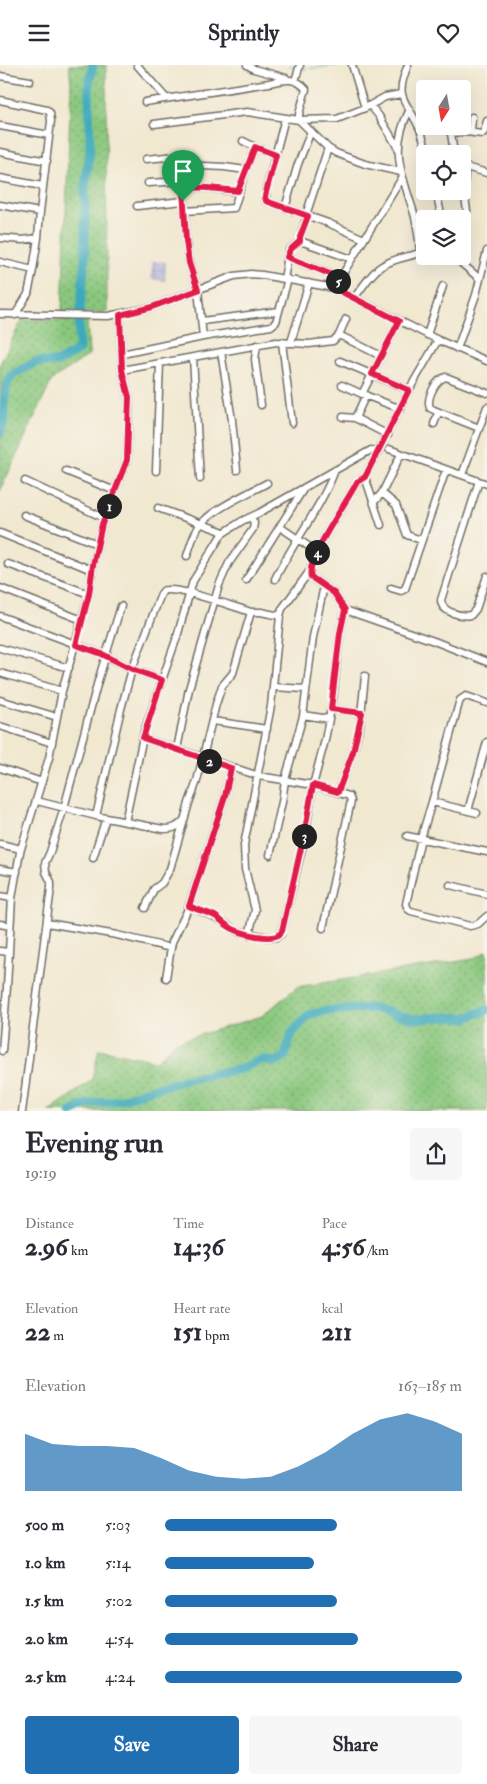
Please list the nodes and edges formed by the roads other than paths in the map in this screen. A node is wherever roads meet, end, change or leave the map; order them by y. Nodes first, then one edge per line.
1 (137, 65) edge
2 (247, 65) edge
3 (408, 65) edge
4 (352, 66) edge
5 (299, 67) edge
6 (0, 76) edge
7 (287, 79) junction
8 (30, 81) dead end
9 (295, 81) junction
10 (401, 95) junction
11 (166, 98) junction
12 (0, 100) edge
13 (145, 102) dead end
14 (368, 107) junction
15 (409, 111) junction
16 (472, 117) dead end
17 (285, 118) junction
18 (299, 120) junction
19 (487, 121) edge
20 (154, 124) dead end
21 (0, 126) edge
22 (311, 131) junction
23 (471, 132) joint
24 (49, 135) junction
25 (243, 141) dead end
26 (424, 145) edge
27 (255, 147) junction
28 (328, 148) junction
29 (398, 149) junction
30 (0, 152) edge
31 (276, 155) junction
32 (146, 159) dead end
33 (47, 161) junction
34 (182, 165) junction
35 (471, 169) edge
36 (246, 170) junction
37 (487, 173) edge
38 (402, 175) junction
39 (0, 178) edge
40 (148, 183) dead end
41 (183, 184) junction
42 (42, 187) junction
43 (238, 191) junction
44 (183, 201) junction
45 (0, 205) edge
46 (138, 206) dead end
47 (285, 208) junction
48 (40, 211) junction
49 (184, 211) junction
50 (307, 215) junction
51 (416, 225) edge
52 (0, 238) edge
53 (38, 238) junction
54 (364, 239) junction
55 (300, 241) junction
56 (487, 251) edge
57 (416, 254) edge
58 (287, 257) junction
59 (352, 259) junction
60 (0, 262) edge
61 (464, 265) edge
62 (33, 270) junction
63 (340, 278) junction
64 (286, 279) junction
65 (480, 279) junction
66 (309, 283) junction
67 (443, 286) dead end
68 (334, 288) junction
69 (198, 290) junction
70 (354, 298) junction
71 (279, 311) junction
72 (0, 314) edge
73 (15, 315) junction
74 (120, 315) junction
75 (346, 319) dead end
76 (202, 321) junction
77 (399, 321) junction
78 (339, 335) junction
79 (427, 335) junction
80 (203, 337) junction
81 (438, 340) junction
82 (282, 342) junction
83 (291, 342) junction
84 (257, 345) junction
85 (457, 349) junction
86 (221, 352) junction
87 (122, 354) junction
88 (381, 356) junction
89 (193, 357) junction
90 (340, 361) dead end
91 (487, 361) edge
92 (160, 363) junction
93 (122, 370) junction
94 (372, 374) junction
95 (342, 385) dead end
96 (409, 390) junction
97 (487, 393) edge
98 (364, 394) junction
99 (261, 405) dead end
100 (487, 407) edge
101 (401, 409) junction
102 (438, 413) junction
103 (343, 417) dead end
104 (355, 418) junction
105 (292, 423) dead end
106 (434, 424) dead end
107 (479, 428) junction
108 (388, 435) junction
109 (390, 449) dead end
110 (379, 452) junction
111 (401, 454) junction
112 (237, 470) dead end
113 (335, 470) junction
114 (66, 471) dead end
115 (156, 471) dead end
116 (446, 471) junction
117 (462, 475) junction
118 (365, 477) junction
119 (200, 479) dead end
120 (25, 481) dead end
121 (479, 481) junction
122 (267, 483) dead end
123 (487, 484) edge
124 (305, 487) junction
125 (115, 491) junction
126 (382, 493) junction
127 (374, 502) junction
128 (158, 508) dead end
129 (24, 515) dead end
130 (251, 517) junction
131 (104, 518) junction
132 (201, 523) junction
133 (381, 525) dead end
134 (280, 527) junction
135 (224, 532) junction
136 (0, 533) edge
137 (297, 538) junction
138 (421, 540) junction
139 (98, 544) junction
140 (317, 552) junction
141 (187, 556) dead end
142 (8, 564) dead end
143 (92, 570) junction
144 (309, 572) junction
145 (487, 576) edge
146 (275, 579) dead end
147 (246, 580) dead end
148 (324, 586) junction
149 (0, 588) edge
150 (391, 588) dead end
151 (89, 594) junction
152 (190, 594) junction
153 (214, 601) junction
154 (121, 606) dead end
155 (345, 610) junction
156 (251, 612) junction
157 (0, 616) edge
158 (280, 616) junction
159 (82, 620) junction
160 (76, 645) junction
161 (0, 648) edge
162 (106, 656) junction
163 (487, 662) edge
164 (69, 668) junction
165 (132, 669) junction
166 (0, 673) edge
167 (365, 676) dead end
168 (162, 680) junction
169 (273, 687) junction
170 (306, 689) junction
171 (62, 691) junction
172 (0, 700) edge
173 (487, 703) edge
174 (331, 709) junction
175 (362, 713) junction
176 (303, 715) junction
177 (57, 717) junction
178 (329, 719) junction
179 (213, 721) junction
180 (0, 726) edge
181 (267, 729) junction
182 (143, 738) junction
183 (487, 742) edge
184 (52, 743) junction
185 (177, 749) junction
186 (203, 759) junction
187 (0, 768) edge
188 (231, 768) junction
189 (258, 777) junction
190 (285, 780) junction
191 (42, 782) junction
192 (313, 785) junction
193 (338, 792) junction
194 (37, 801) junction
195 (432, 802) junction
196 (64, 808) junction
197 (468, 811) junction
198 (477, 813) dead end
199 (96, 816) junction
200 (106, 818) junction
201 (184, 820) junction
202 (125, 822) junction
203 (407, 836) dead end
204 (421, 838) junction
205 (0, 844) edge
206 (21, 849) junction
207 (487, 852) edge
208 (270, 855) dead end
209 (93, 858) dead end
210 (0, 869) edge
211 (17, 873) junction
212 (450, 885) dead end
213 (487, 894) edge
214 (0, 896) edge
215 (12, 898) junction
216 (189, 906) junction
217 (145, 908) dead end
218 (487, 916) edge
219 (47, 923) junction
220 (0, 924) edge
221 (10, 926) junction
222 (323, 928) dead end
223 (249, 935) junction
224 (171, 948) junction
225 (0, 951) edge
226 (9, 952) junction
227 (166, 978) dead end
228 (2, 1051) dead end
229 (22, 1111) edge

1 - 11 street
2 - 7 street
3 - 10 street
4 - 14 street
5 - 9 street
6 - 8 street
7 - 9 street
7 - 11 street
9 - 18 street
10 - 14 street
10 - 15 street
11 - 13 street
12 - 24 street
14 - 18 street
14 - 29 street
15 - 26 street
15 - 29 street
16 - 23 street
17 - 18 street
17 - 20 street
17 - 31 street
18 - 22 street
19 - 23 street
21 - 24 street
22 - 28 street
22 - 47 street
24 - 33 street
25 - 27 street
27 - 31 street
27 - 36 street
28 - 38 street
28 - 50 street
29 - 38 street
30 - 33 street
31 - 47 street
32 - 34 street
33 - 42 street
34 - 36 street
34 - 41 street
35 - 37 street
36 - 43 street
38 - 51 street
38 - 54 street
39 - 42 street
40 - 41 street
41 - 43 street
41 - 44 street
42 - 48 street
43 - 49 street
44 - 46 street
44 - 49 street
45 - 48 street
47 - 50 street
48 - 53 street
49 - 69 street
50 - 54 street
50 - 55 street
52 - 53 street
53 - 62 street
54 - 59 street
55 - 58 street
55 - 59 street
56 - 65 street
57 - 70 street
58 - 63 street
58 - 64 street
59 - 63 street
60 - 62 street
61 - 65 street
62 - 73 street
63 - 68 street
64 - 66 street
64 - 69 street
64 - 71 street
65 - 85 street
66 - 68 street
66 - 83 street
67 - 79 street
68 - 70 street
69 - 74 street
69 - 76 street
70 - 77 street
71 - 76 street
71 - 80 street
72 - 73 street
73 - 74 street
74 - 87 street
75 - 78 street
76 - 80 street
77 - 79 street
77 - 88 street
78 - 83 street
78 - 88 street
79 - 81 street
80 - 87 street
81 - 85 street
81 - 96 street
82 - 83 street
82 - 84 street
82 - 105 street
84 - 86 street
84 - 99 street
85 - 91 street
86 - 89 street
86 - 112 street
87 - 93 street
88 - 94 street
89 - 92 street
89 - 119 street
90 - 94 street
92 - 93 street
92 - 115 street
93 - 125 street
94 - 96 street
94 - 98 street
95 - 98 street
96 - 101 street
97 - 102 street
98 - 101 street
98 - 104 street
100 - 107 street
101 - 108 street
102 - 106 street
102 - 107 street
103 - 104 street
104 - 108 street
107 - 117 street
108 - 110 street
109 - 111 street
110 - 113 street
110 - 118 street
111 - 116 street
111 - 126 street
113 - 124 street
113 - 137 street
114 - 125 street
116 - 117 street
116 - 138 street
117 - 121 street
118 - 127 street
118 - 140 street
120 - 131 street
121 - 123 street
121 - 145 street
122 - 132 street
124 - 130 street
124 - 134 street
125 - 131 street
126 - 127 street
126 - 138 street
127 - 133 street
128 - 132 street
129 - 139 street
130 - 135 street
130 - 153 street
131 - 139 street
132 - 135 street
132 - 141 street
134 - 137 street
134 - 147 street
135 - 152 street
136 - 143 street
137 - 140 street
137 - 146 street
138 - 150 street
139 - 143 street
140 - 144 street
142 - 151 street
143 - 151 street
144 - 148 street
144 - 158 street
148 - 155 street
148 - 170 street
149 - 159 street
151 - 159 street
152 - 153 street
152 - 165 street
152 - 168 street
153 - 156 street
153 - 185 street
154 - 162 street
155 - 163 street
155 - 174 street
156 - 158 street
156 - 179 street
157 - 160 street
158 - 169 street
159 - 160 street
160 - 162 street
160 - 164 street
161 - 164 street
162 - 165 street
162 - 196 street
164 - 171 street
165 - 168 street
165 - 199 street
166 - 171 street
167 - 175 street
168 - 182 street
169 - 170 street
169 - 181 street
170 - 176 street
171 - 177 street
172 - 177 street
173 - 195 street
174 - 175 street
174 - 178 street
175 - 193 street
176 - 178 street
176 - 190 street
177 - 184 street
178 - 192 street
179 - 181 street
179 - 186 street
180 - 184 street
181 - 189 street
182 - 185 street
182 - 202 street
183 - 197 street
184 - 191 street
185 - 186 street
186 - 188 street
186 - 201 street
187 - 191 street
188 - 189 street
188 - 216 street
189 - 190 street
189 - 223 street
190 - 192 street
190 - 208 street
191 - 194 street
192 - 193 street
192 - 223 street
193 - 222 street
194 - 196 street
194 - 206 street
195 - 197 street
195 - 204 street
196 - 199 street
196 - 219 street
197 - 198 street
199 - 200 street
200 - 202 street
200 - 209 street
201 - 202 street
201 - 217 street
203 - 204 street
204 - 207 street
204 - 218 street
205 - 206 street
206 - 211 street
210 - 211 street
211 - 215 street
212 - 213 street
214 - 215 street
215 - 221 street
216 - 223 street
216 - 224 street
219 - 224 street
219 - 229 street
220 - 221 street
221 - 226 street
224 - 227 street
225 - 226 street
226 - 228 street

